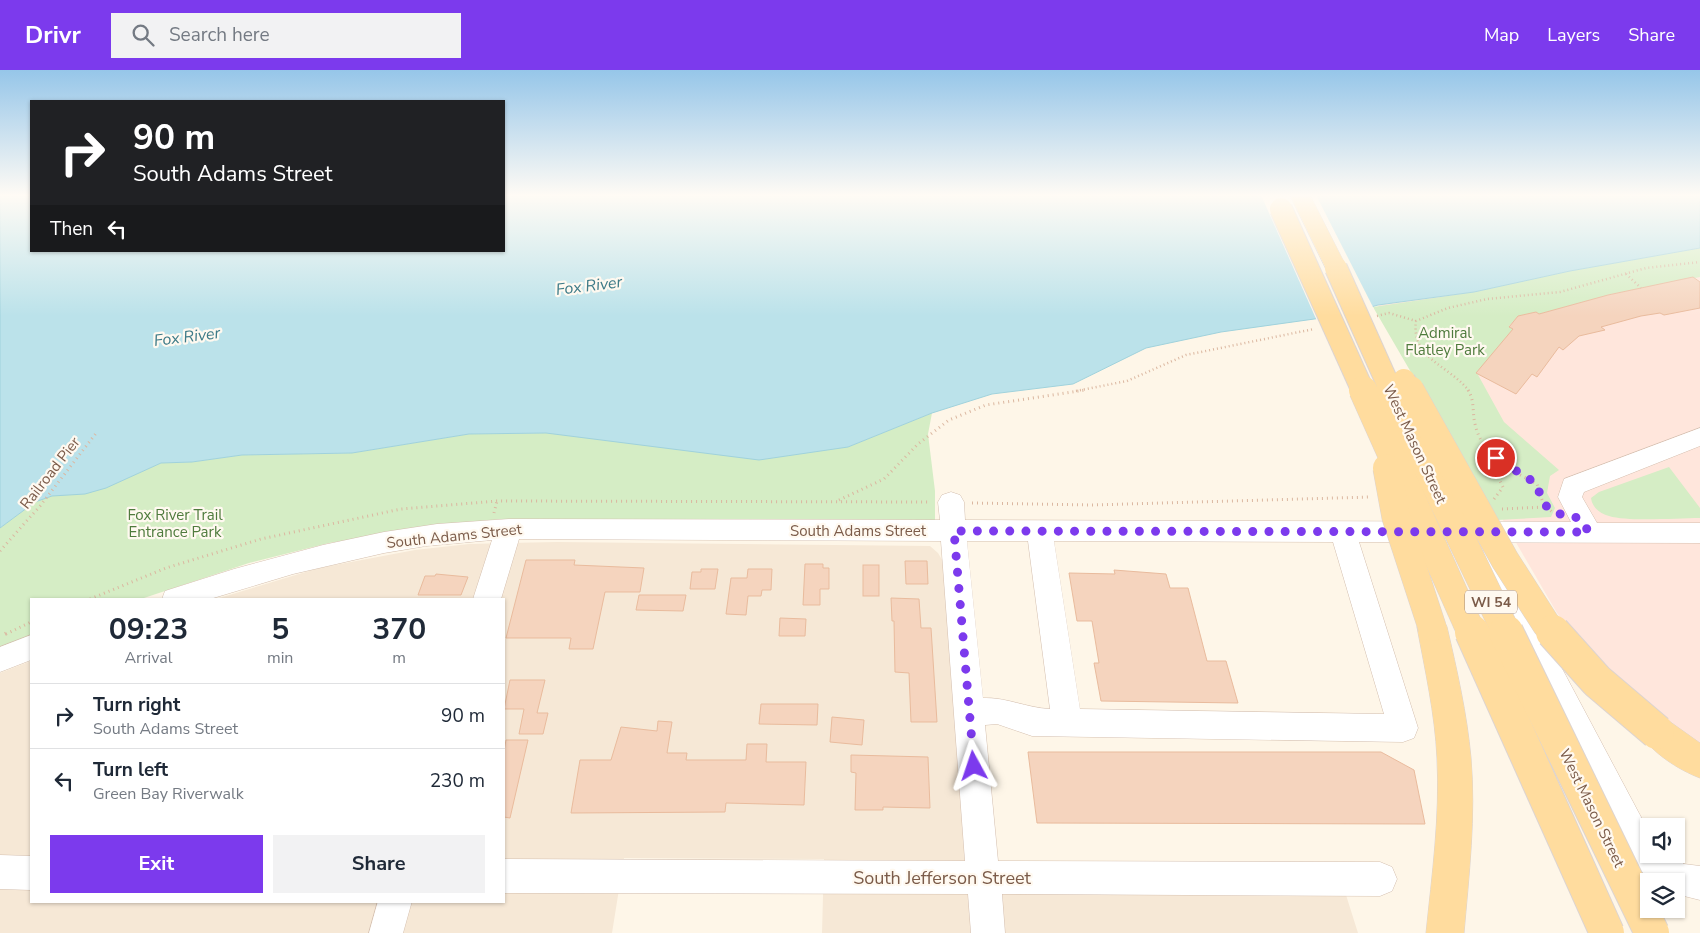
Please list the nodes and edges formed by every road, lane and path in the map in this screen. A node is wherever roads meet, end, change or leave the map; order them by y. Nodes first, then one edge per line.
1 (1293, 235) edge
2 (1320, 235) edge
3 (1700, 262) edge
4 (1336, 268) junction
5 (1625, 273) junction
6 (1641, 288) dead end
7 (1370, 317) dead end
8 (1416, 321) junction
9 (1322, 327) dead end
10 (1380, 428) junction
11 (97, 432) dead end
12 (1700, 437) edge
13 (1496, 458) junction
14 (836, 501) dead end
15 (951, 502) dead end
16 (1488, 503) dead end
17 (1584, 525) junction
18 (509, 529) junction
19 (954, 531) junction
20 (1040, 531) junction
21 (1343, 532) junction
22 (1478, 532) junction
23 (1700, 533) edge
24 (0, 551) edge
25 (178, 598) edge
26 (488, 598) edge
27 (30, 622) edge
28 (0, 637) edge
29 (30, 647) edge
30 (0, 660) edge
31 (969, 712) junction
32 (1068, 723) junction
33 (1700, 762) edge
34 (0, 872) edge
35 (30, 873) edge
36 (505, 876) edge
37 (983, 879) junction
38 (1380, 879) dead end
39 (1697, 888) edge
40 (394, 903) edge
41 (386, 933) edge
42 (988, 933) edge
43 (1446, 933) edge
44 (1607, 933) edge
45 (1652, 933) edge

1 - 10 main road, West Mason Street / WI 54, bridge
2 - 4 main road, West Mason Street / WI 54
3 - 5 path
4 - 33 main road, bridge
4 - 45 main road, West Mason Street / WI 54, bridge
5 - 6 path
5 - 8 path
7 - 8 path
8 - 13 path
9 - 14 path
10 - 43 main road, bridge
10 - 44 main road, West Mason Street / WI 54, bridge
11 - 24 path, Railroad Pier
12 - 17 street
13 - 16 path
13 - 17 path
15 - 19 street
17 - 22 street, South Adams Street
17 - 23 street, South Adams Street
18 - 19 street, South Adams Street
18 - 25 street, South Adams Street
18 - 26 street
19 - 20 street, South Adams Street
19 - 31 street
20 - 21 street, South Adams Street
20 - 32 street
21 - 22 street, South Adams Street
21 - 32 street
22 - 39 street
27 - 28 path
29 - 30 street
31 - 32 street
31 - 37 street
34 - 35 street
36 - 37 street, South Jefferson Street
37 - 38 street, South Jefferson Street
37 - 42 street
40 - 41 street

